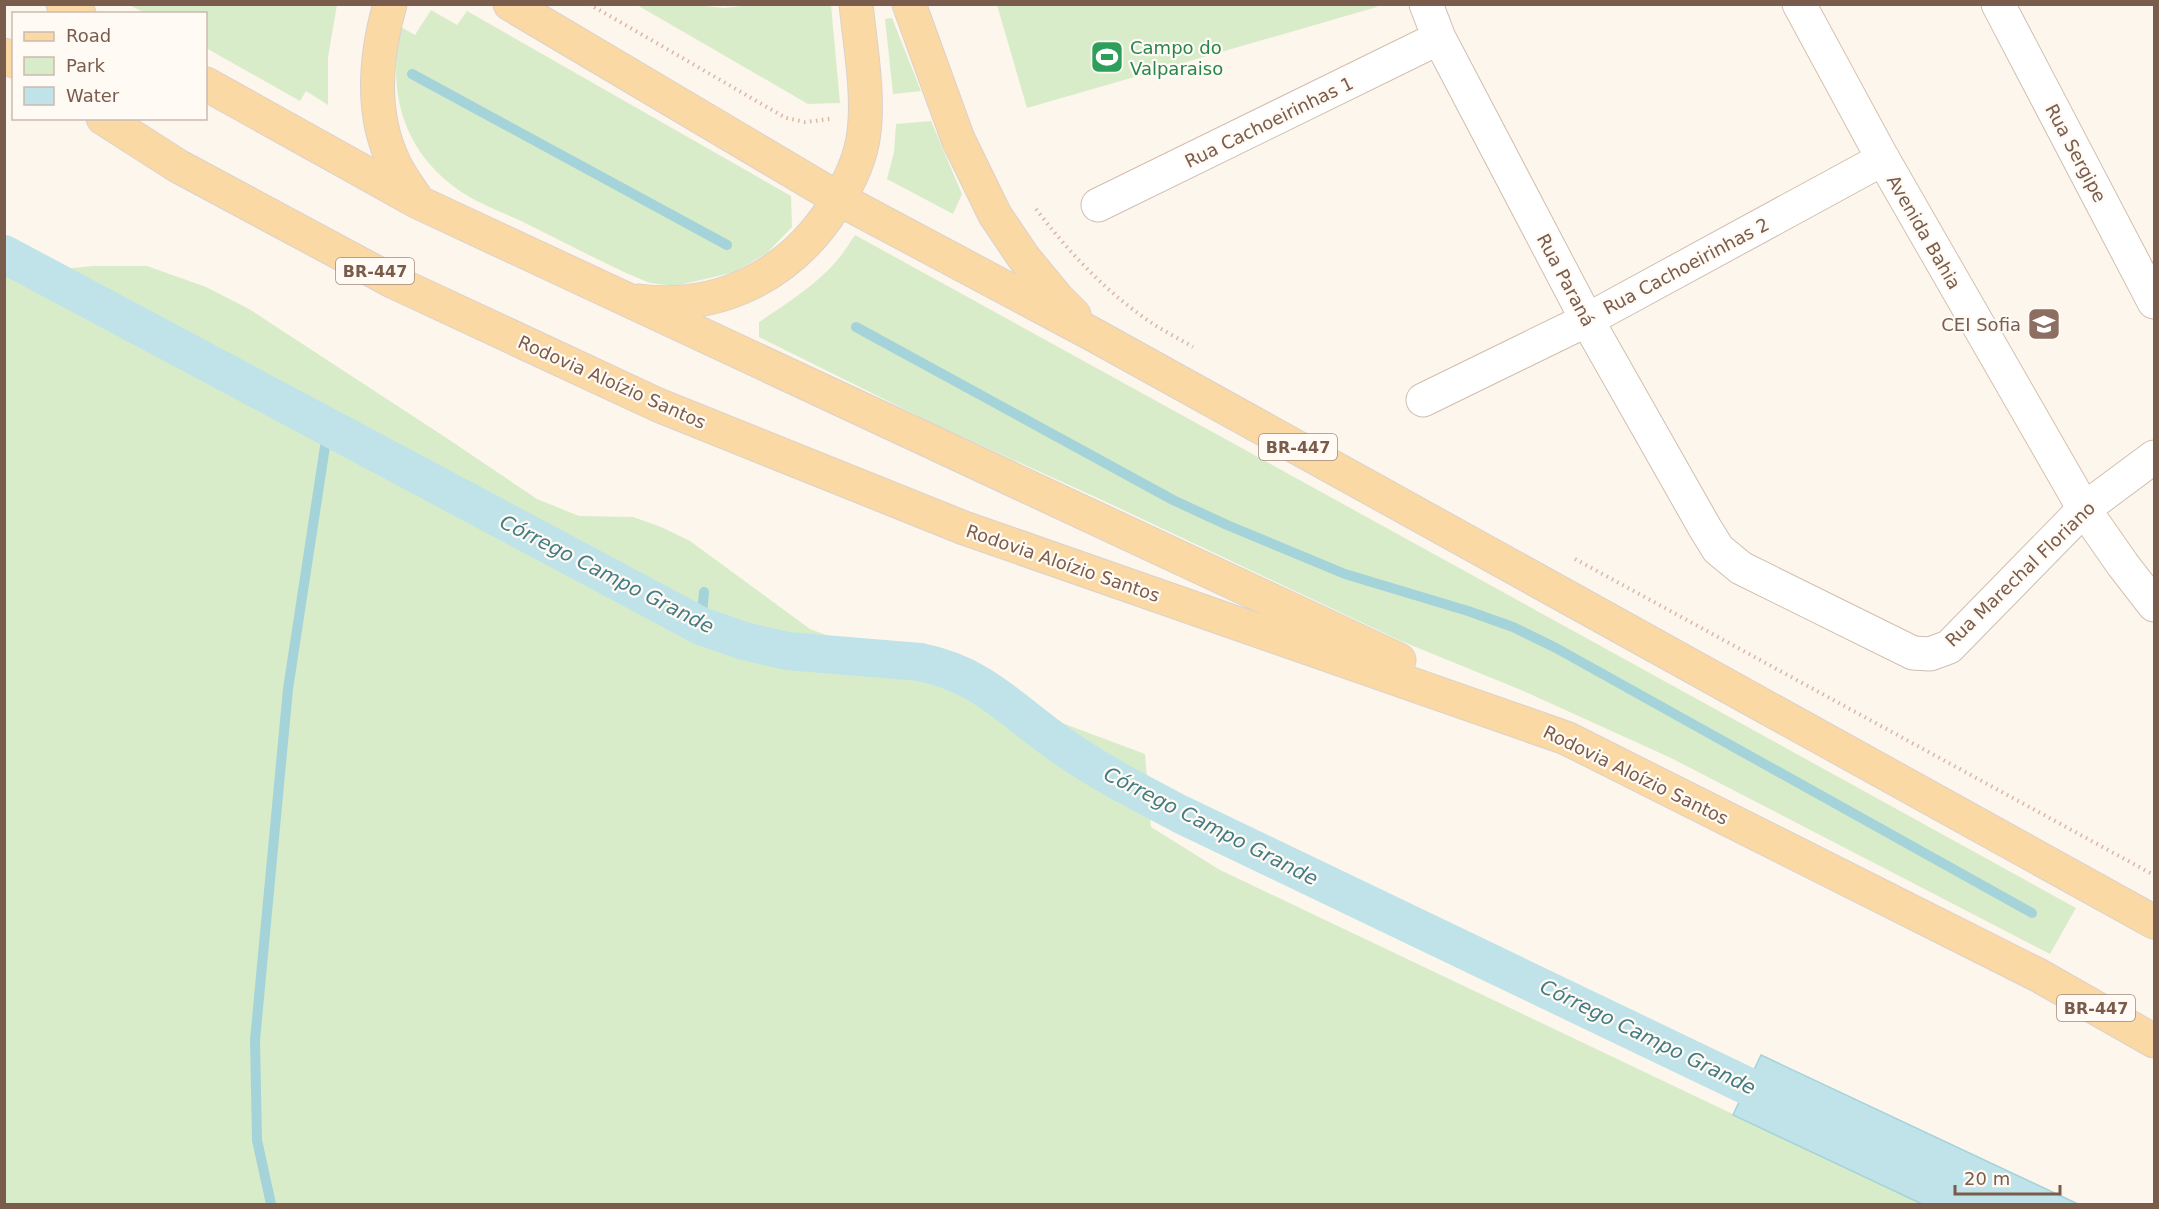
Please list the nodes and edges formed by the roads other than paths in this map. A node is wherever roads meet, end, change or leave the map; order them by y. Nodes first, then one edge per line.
1 (63, 4) edge
2 (390, 4) edge
3 (510, 4) edge
4 (856, 4) edge
5 (909, 4) edge
6 (1425, 4) edge
7 (1799, 4) edge
8 (1998, 4) edge
9 (76, 12) edge
10 (1439, 38) junction
11 (207, 85) edge
12 (106, 120) edge
13 (1883, 159) junction
14 (839, 199) junction
15 (418, 202) junction
16 (1098, 206) dead end
17 (622, 298) junction
18 (2154, 302) edge
19 (1587, 320) junction
20 (1095, 335) junction
21 (1423, 400) dead end
22 (2154, 457) edge
23 (2084, 509) junction
24 (1718, 549) joint
25 (2154, 605) edge
26 (1566, 738) junction
27 (2154, 922) edge
28 (2154, 1041) edge

1 - 9 main road
2 - 15 main road
3 - 14 main road, BR-447
4 - 14 main road
5 - 20 main road
6 - 10 street, Rua Paraná
7 - 13 street, Avenida Bahia
8 - 18 street, Rua Sergipe
10 - 16 street, Rua Cachoeirinhas 1
10 - 19 street, Rua Paraná
11 - 15 main road
12 - 26 main road, Rodovia Aloízio Santos / BR-447
13 - 19 street, Rua Cachoeirinhas 2
13 - 23 street, Avenida Bahia
14 - 17 main road
14 - 20 main road, BR-447
15 - 17 main road
17 - 26 main road
19 - 21 street, Rua Cachoeirinhas 2
19 - 24 street, Rua Paraná
20 - 27 main road, BR-447
22 - 23 street, Rua Marechal Floriano
23 - 24 street, Rua Marechal Floriano
23 - 25 street, Avenida Bahia
26 - 28 main road, Rodovia Aloízio Santos / BR-447

